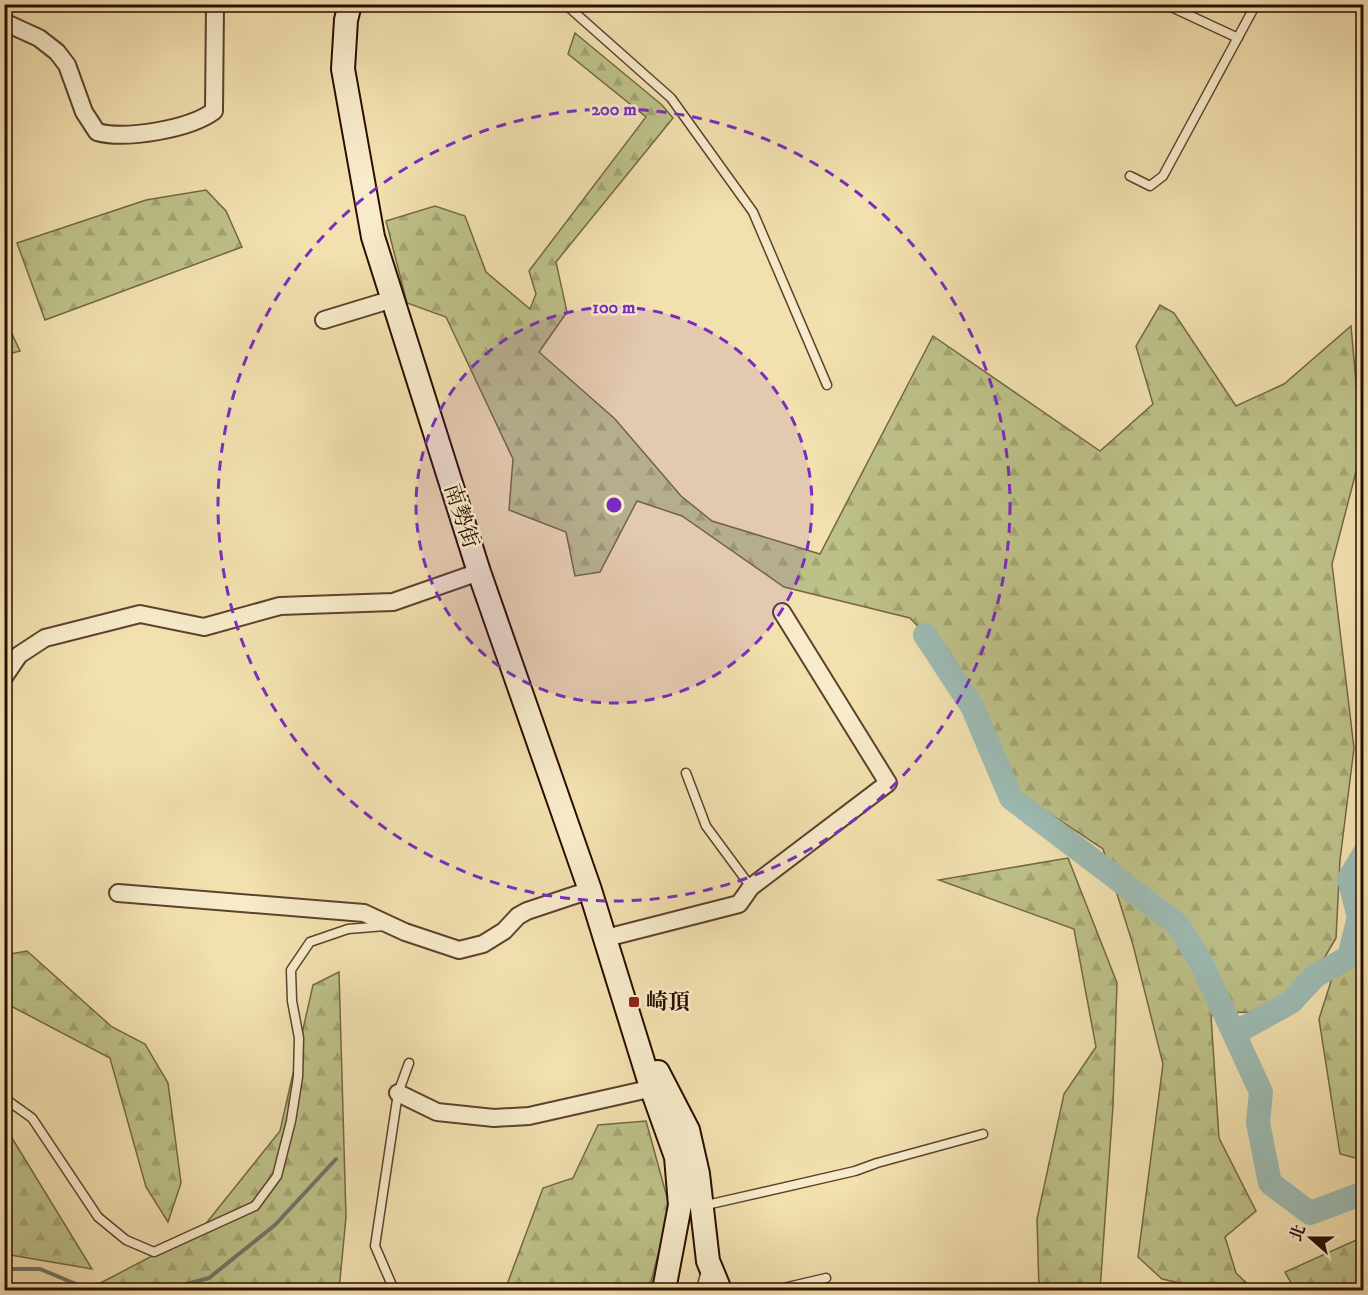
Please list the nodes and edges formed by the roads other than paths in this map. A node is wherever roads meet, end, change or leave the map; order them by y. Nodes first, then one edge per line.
1 (215, 4) edge
2 (350, 4) edge
3 (565, 4) edge
4 (1165, 4) edge
5 (1257, 4) edge
6 (4, 22) edge
7 (1238, 38) junction
8 (1130, 176) dead end
9 (393, 300) junction
10 (324, 320) dead end
11 (827, 385) dead end
12 (479, 572) junction
13 (782, 612) dead end
14 (4, 677) edge
15 (686, 773) dead end
16 (751, 887) junction
17 (590, 890) junction
18 (118, 893) dead end
19 (391, 926) junction
20 (606, 938) junction
21 (409, 1063) dead end
22 (658, 1086) junction
23 (398, 1093) junction
24 (4, 1098) edge
25 (983, 1134) dead end
26 (702, 1206) junction
27 (708, 1261) junction
28 (826, 1278) dead end
29 (666, 1284) edge
30 (394, 1290) edge
31 (701, 1290) edge
32 (720, 1290) edge
33 (775, 1290) edge

1 - 6 street
2 - 9 main road, 南勢街
3 - 11 lane
4 - 7 lane
5 - 7 lane
7 - 8 lane
9 - 10 street
9 - 12 main road, 南勢街
12 - 14 street
12 - 17 main road, 南勢街
13 - 16 street
15 - 16 lane
16 - 20 street
17 - 19 street
17 - 20 main road, 南勢街
18 - 19 street
19 - 24 lane
20 - 22 main road, 南勢街
21 - 23 lane
22 - 23 street
22 - 26 main road
22 - 29 main road
23 - 30 lane
25 - 26 lane
26 - 27 main road
27 - 31 lane
27 - 32 main road
28 - 33 lane

